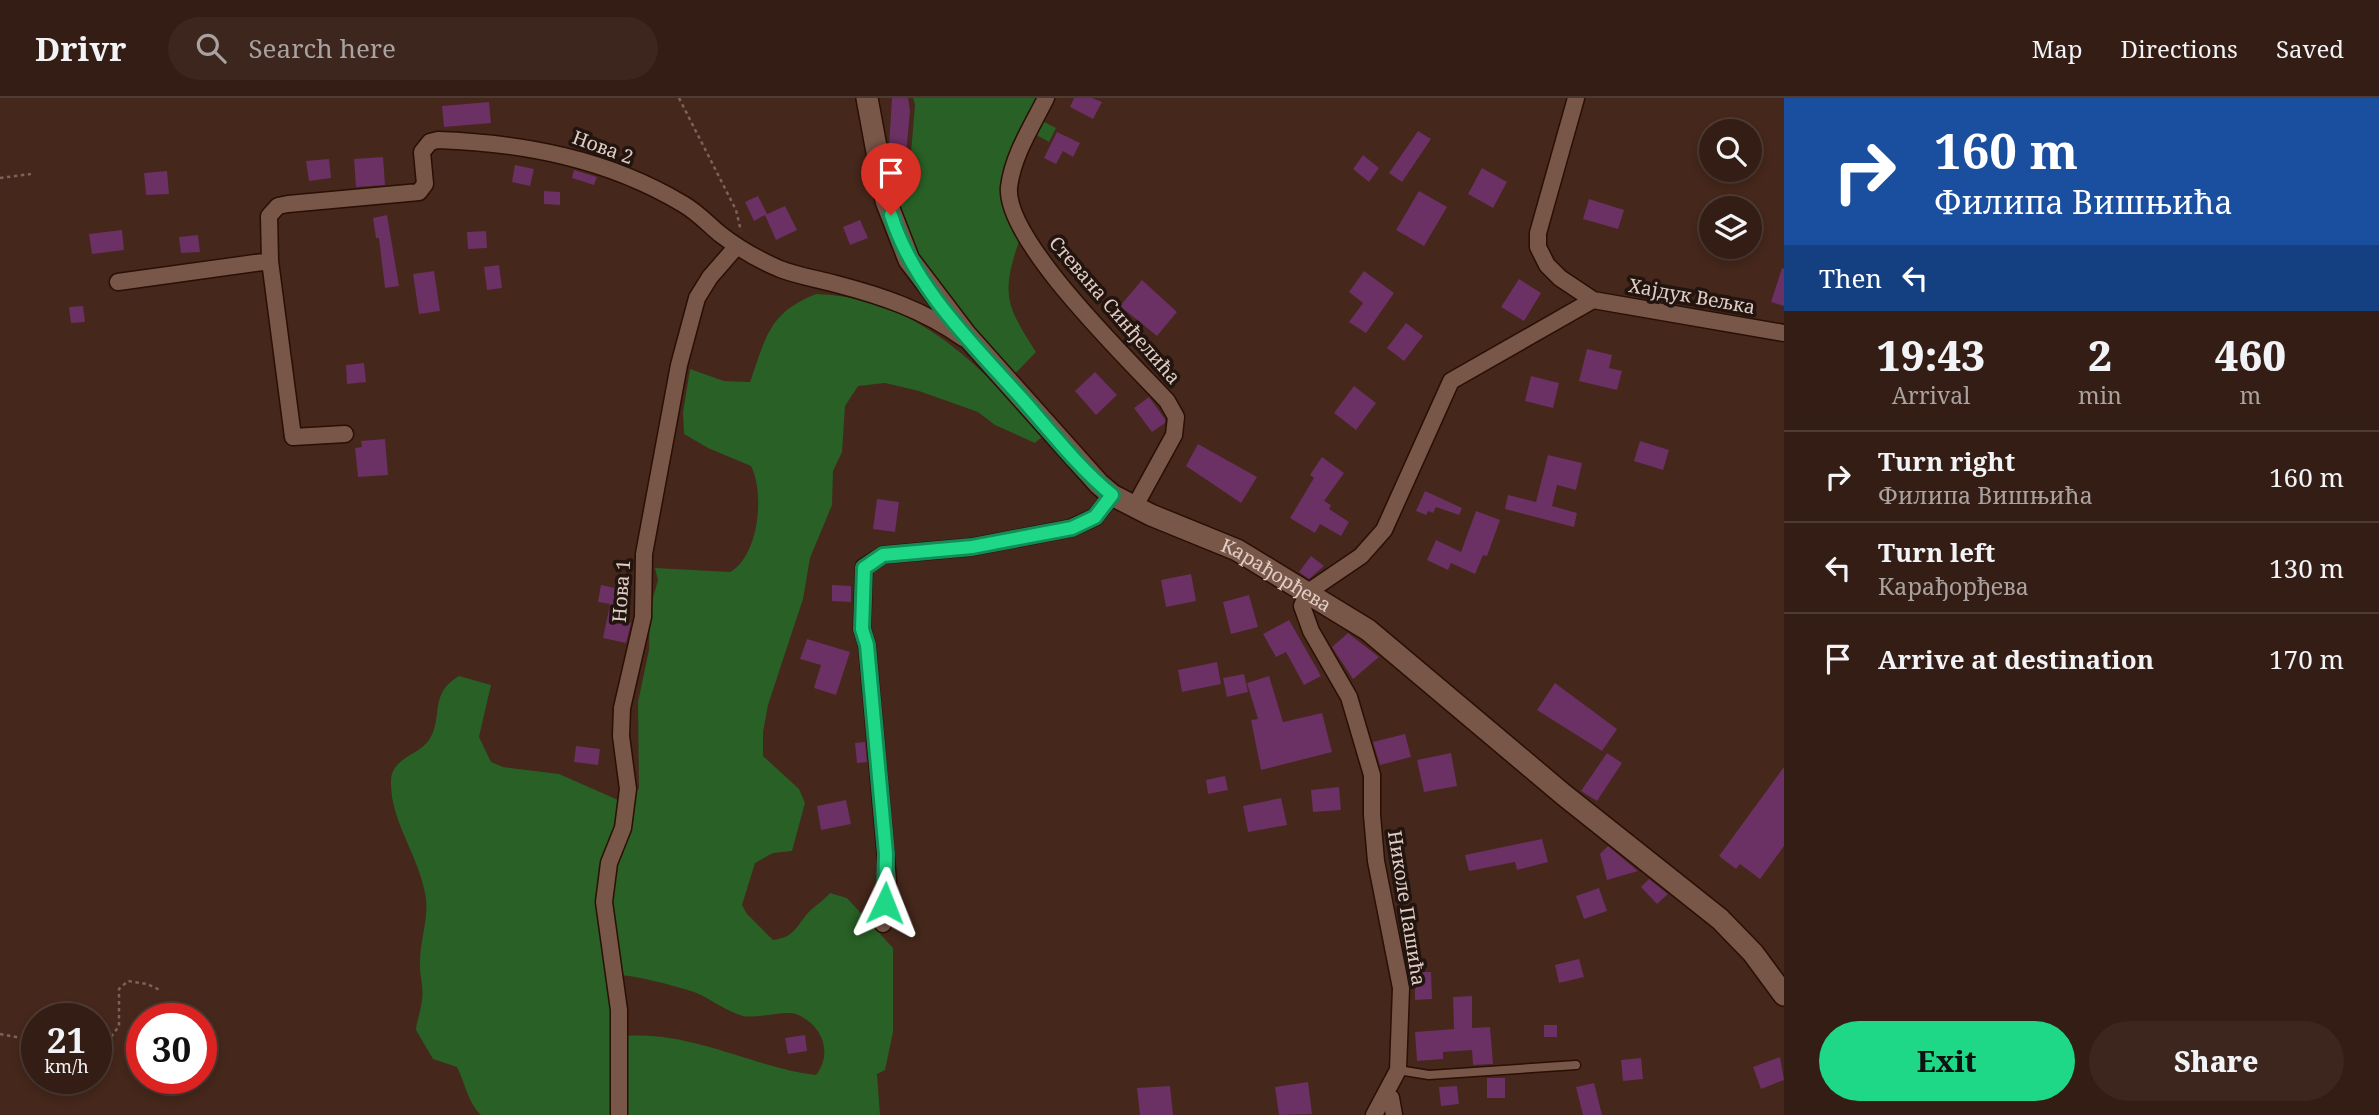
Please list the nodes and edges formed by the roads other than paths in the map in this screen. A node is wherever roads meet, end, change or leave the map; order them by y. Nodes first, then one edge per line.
1 (867, 98) edge
2 (1046, 98) edge
3 (1574, 99) edge
4 (737, 246) junction
5 (270, 261) junction
6 (118, 282) dead end
7 (1593, 300) junction
8 (1784, 333) edge
9 (977, 349) junction
10 (345, 434) dead end
11 (1112, 495) junction
12 (1135, 506) junction
13 (1308, 592) junction
14 (883, 925) dead end
15 (1784, 995) edge
16 (1576, 1065) dead end
17 (1398, 1070) junction
18 (1386, 1093) junction
19 (619, 1115) edge
20 (1374, 1115) edge
21 (1394, 1115) edge

1 - 9 street, Карађорђева
2 - 12 street, Стевана Синђелића
3 - 7 street
4 - 5 street, Нова 2
4 - 9 street, Нова 2
4 - 19 street, Нова 1
5 - 6 street
5 - 10 street, Нова 2
7 - 8 street, Хајдук Вељка
7 - 13 street
9 - 11 street, Карађорђева
11 - 12 street, Карађорђева
11 - 14 street
12 - 13 street, Карађорђева
13 - 15 street, Карађорђева
13 - 17 street, Николе Пашића
16 - 17 lane
17 - 18 street, Николе Пашића
18 - 20 street, Николе Пашића
18 - 21 street

